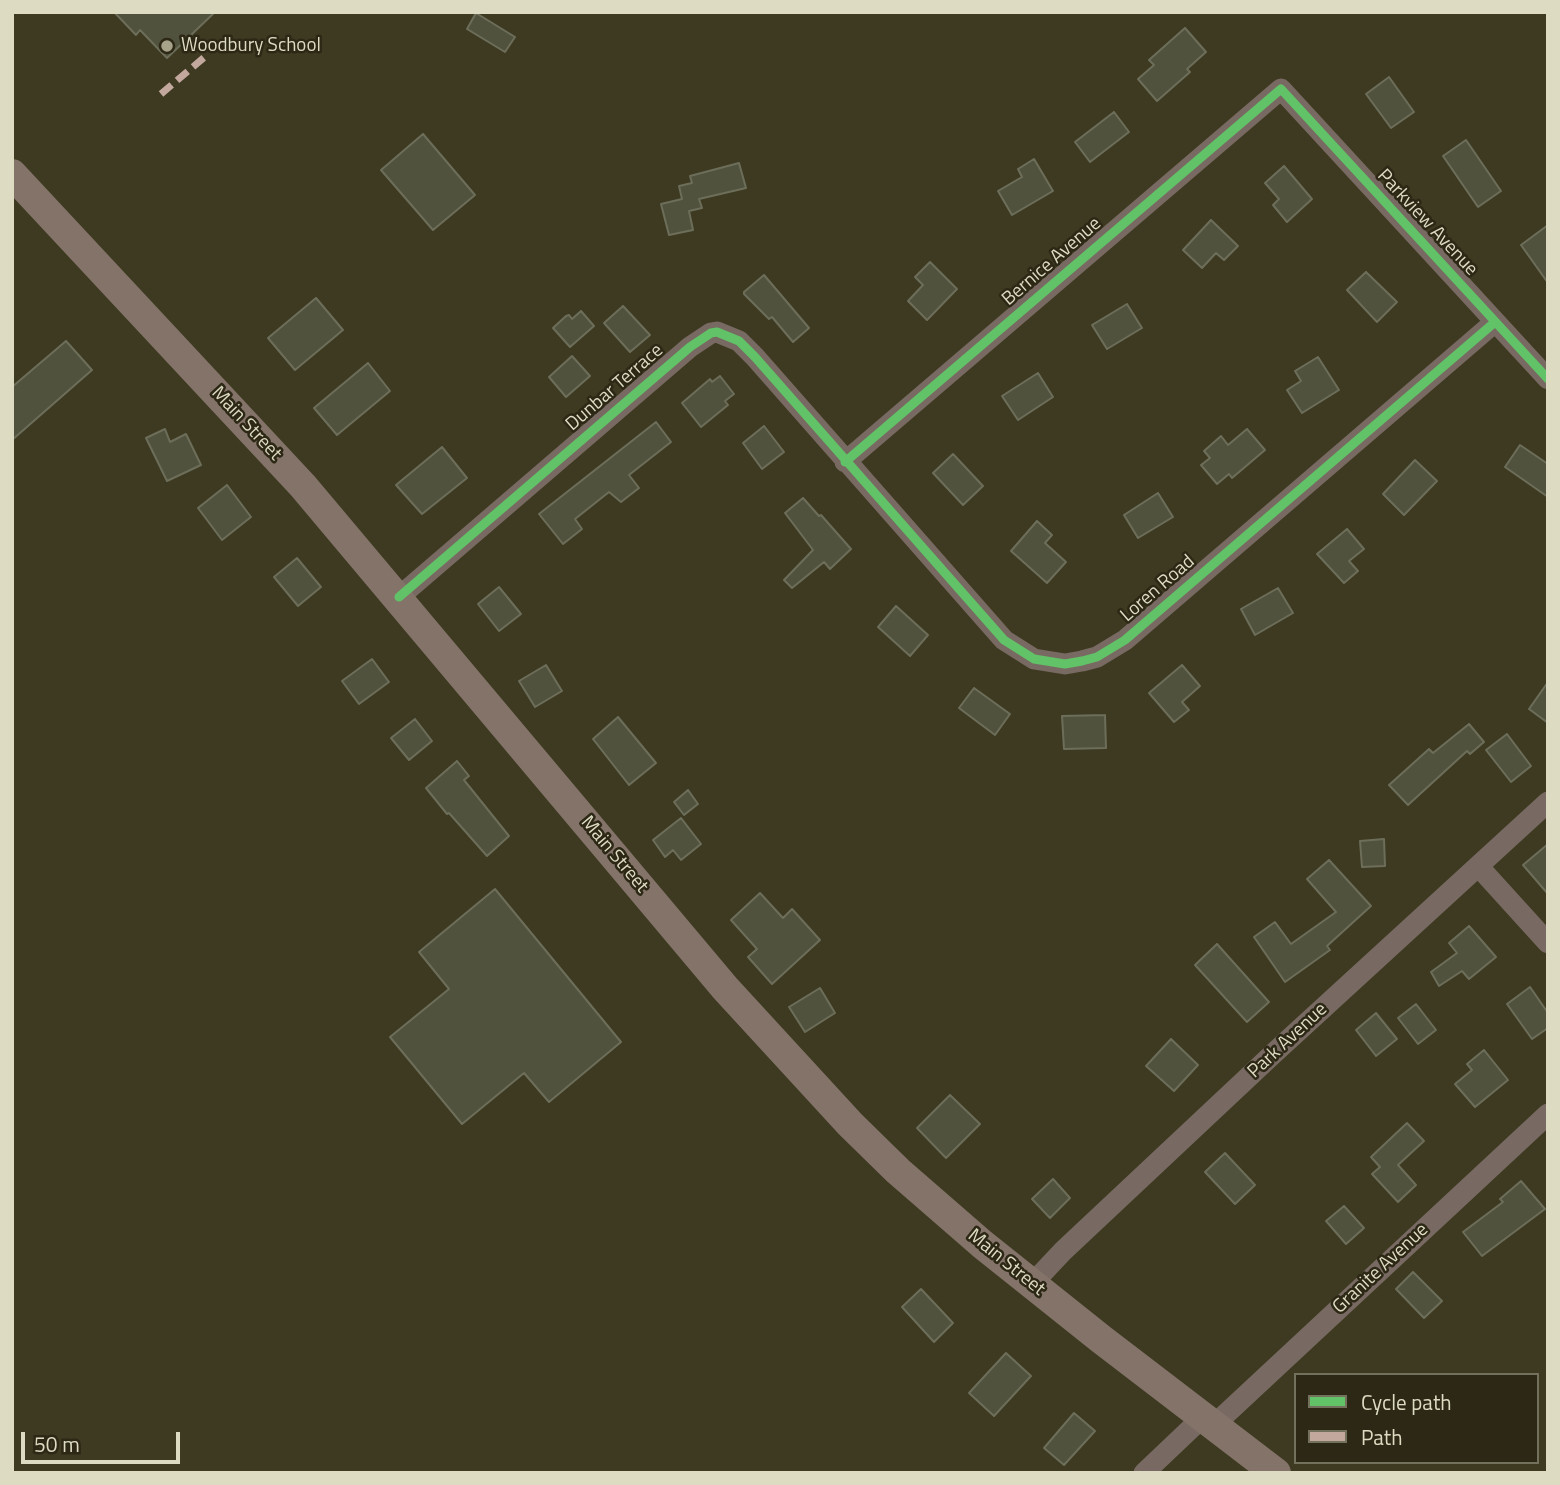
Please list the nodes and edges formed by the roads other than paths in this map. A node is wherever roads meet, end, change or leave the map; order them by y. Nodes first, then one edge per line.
1 (1281, 89) joint
2 (12, 174) edge
3 (1495, 322) junction
4 (1548, 379) edge
5 (845, 462) junction
6 (399, 597) junction
7 (1548, 802) edge
8 (1479, 867) junction
9 (1548, 943) edge
10 (1548, 1114) edge
11 (1032, 1284) junction
12 (1209, 1421) junction
13 (1144, 1473) edge
14 (1276, 1473) edge

1 - 3 street, Parkview Avenue
1 - 5 street, Bernice Avenue
2 - 6 main road, Main Street
3 - 4 street, Parkview Avenue
3 - 5 street, Loren Road
5 - 6 street, Dunbar Terrace
6 - 11 main road, Main Street
7 - 8 street, Park Avenue
8 - 9 street
8 - 11 street, Park Avenue
10 - 12 street, Granite Avenue
11 - 12 main road, Main Street
12 - 13 street, Granite Avenue
12 - 14 main road, Main Street

